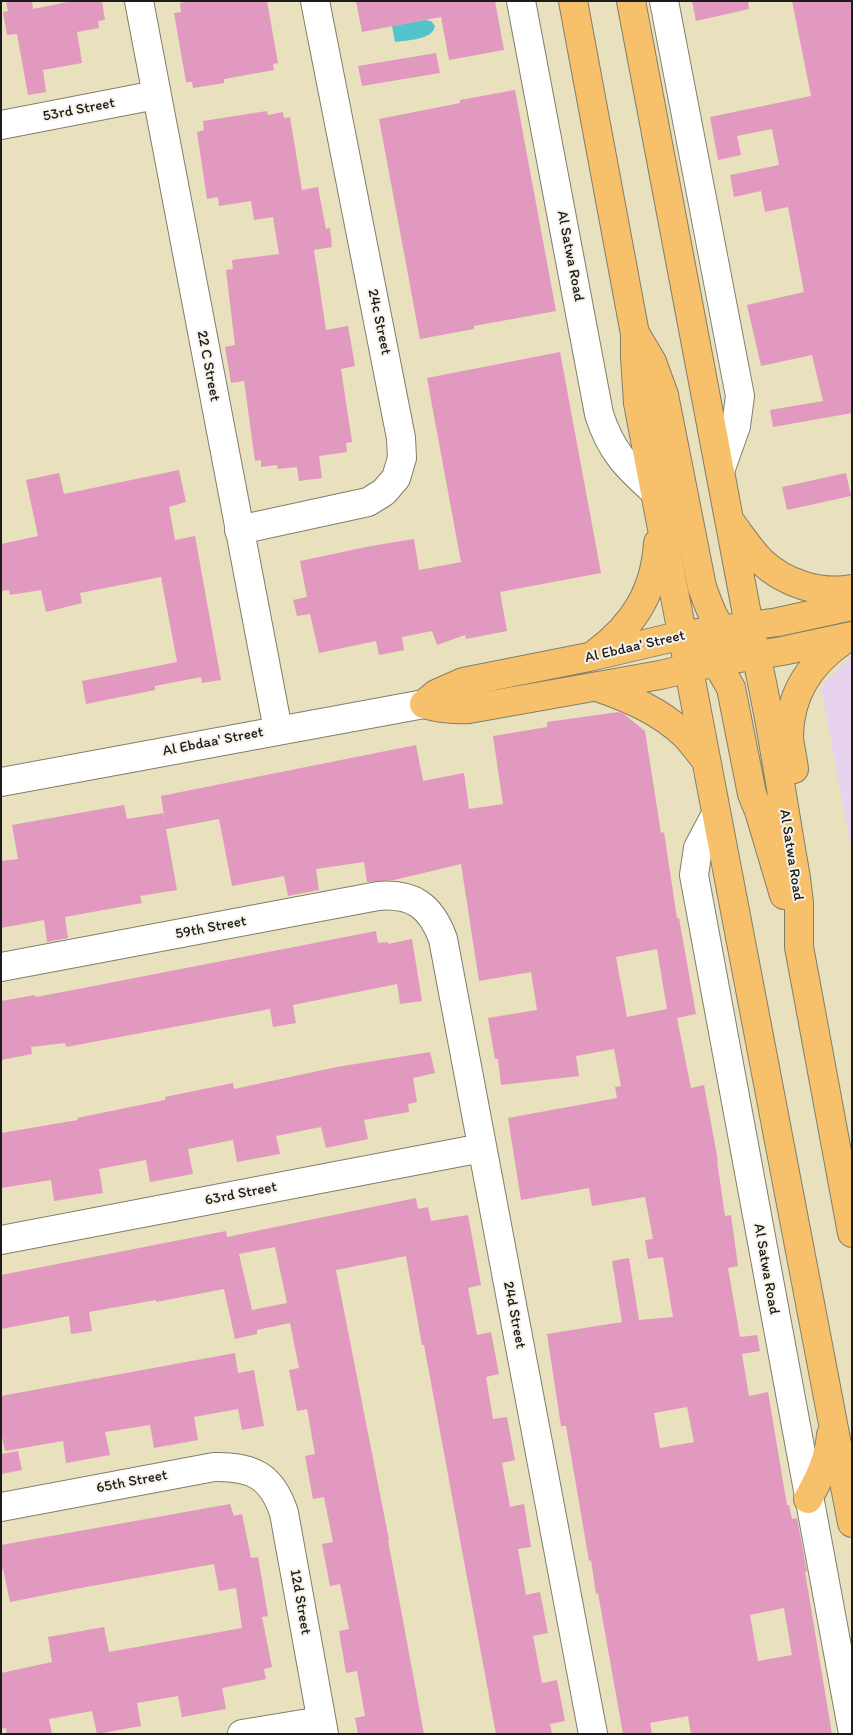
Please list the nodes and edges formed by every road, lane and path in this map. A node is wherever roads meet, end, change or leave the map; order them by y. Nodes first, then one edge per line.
1 (138, 1) edge
2 (315, 1) edge
3 (521, 1) edge
4 (572, 1) edge
5 (631, 1) edge
6 (664, 1) edge
7 (156, 95) junction
8 (1, 125) edge
9 (636, 334) junction
10 (720, 471) junction
11 (657, 502) junction
12 (729, 519) junction
13 (239, 530) junction
14 (852, 589) edge
15 (852, 606) edge
16 (749, 625) junction
17 (721, 628) junction
18 (683, 635) junction
19 (851, 636) edge
20 (756, 656) junction
21 (589, 657) junction
22 (716, 662) junction
23 (688, 670) junction
24 (596, 687) junction
25 (424, 704) junction
26 (278, 730) junction
27 (706, 759) junction
28 (1, 782) edge
29 (716, 814) junction
30 (420, 903) joint
31 (799, 947) junction
32 (1, 967) edge
33 (482, 1148) junction
34 (852, 1233) edge
35 (1, 1240) edge
36 (832, 1422) junction
37 (262, 1477) joint
38 (808, 1499) junction
39 (1, 1507) edge
40 (852, 1523) edge
41 (323, 1727) edge
42 (852, 1728) edge
43 (242, 1734) edge
44 (593, 1734) edge

1 - 7 street, 22 C Street
2 - 13 street, 24c Street
3 - 11 street, Al Satwa Road
4 - 9 main road
5 - 10 main road
6 - 10 street
7 - 8 street, 53rd Street
7 - 13 street, 22 C Street
9 - 11 main road
9 - 17 main road
10 - 12 main road
11 - 18 main road
11 - 21 main road
12 - 14 main road
12 - 16 main road
13 - 26 street, 22 C Street
15 - 16 main road, Al Ebdaa' Street
16 - 17 main road, Al Ebdaa' Street
16 - 20 main road, Al Satwa Road
17 - 18 main road, Al Ebdaa' Street
17 - 20 main road
18 - 21 main road, Al Ebdaa' Street
18 - 22 main road
18 - 23 main road
19 - 20 main road, Al Ebdaa' Street
19 - 31 main road
20 - 22 main road, Al Ebdaa' Street
20 - 31 main road, Al Satwa Road
21 - 25 main road, Al Ebdaa' Street
22 - 23 main road, Al Ebdaa' Street
22 - 31 main road
23 - 24 main road, Al Ebdaa' Street
23 - 27 main road
24 - 25 main road, Al Ebdaa' Street
24 - 27 main road
25 - 26 street, Al Ebdaa' Street
26 - 28 street, Al Ebdaa' Street
27 - 29 main road
29 - 36 main road
29 - 38 street, Al Satwa Road
30 - 32 street, 59th Street
30 - 33 street, 24d Street
31 - 34 main road, Al Satwa Road
33 - 35 street, 63rd Street
33 - 44 street, 24d Street
36 - 38 main road
36 - 40 main road
37 - 39 street, 65th Street
37 - 41 street, 12d Street
38 - 42 street, Al Satwa Road
41 - 43 street

